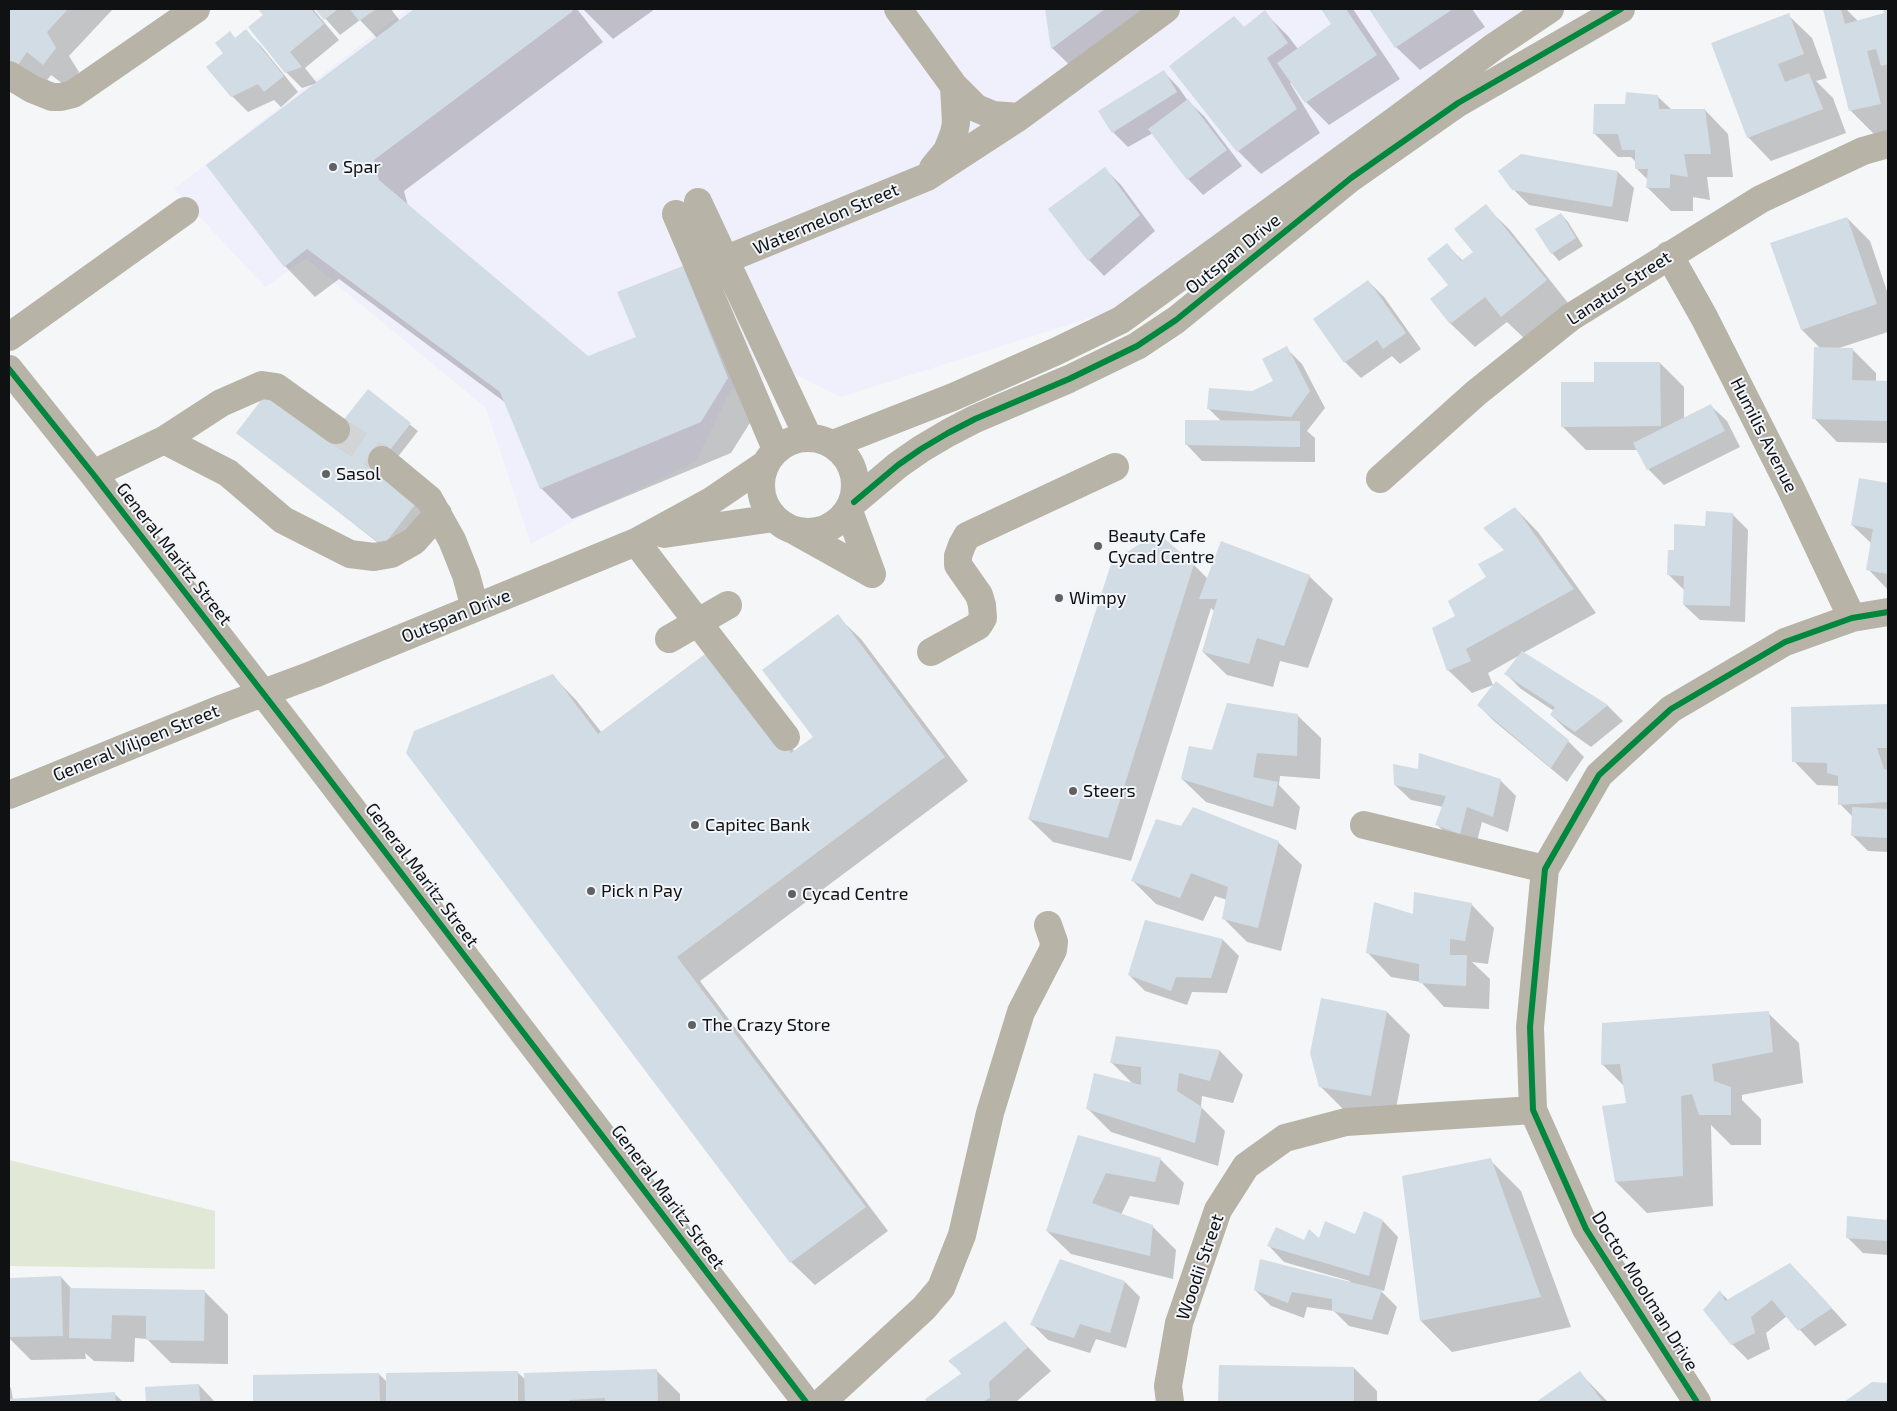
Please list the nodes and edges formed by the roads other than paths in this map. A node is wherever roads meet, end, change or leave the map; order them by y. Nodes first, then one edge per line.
1 (196, 9) edge
2 (898, 9) edge
3 (1166, 9) edge
4 (1550, 9) edge
5 (1620, 9) edge
6 (9, 75) edge
7 (954, 86) junction
8 (1019, 117) junction
9 (1888, 144) edge
10 (927, 177) junction
11 (185, 210) dead end
12 (1669, 255) junction
13 (725, 261) junction
14 (700, 270) junction
15 (9, 337) edge
16 (9, 369) edge
17 (336, 430) tunnel mouth
18 (164, 440) junction
19 (821, 440) junction
20 (770, 457) junction
21 (382, 460) tunnel mouth
22 (1115, 467) dead end
23 (93, 474) junction
24 (1380, 479) dead end
25 (851, 507) junction
26 (438, 514) junction
27 (783, 524) junction
28 (642, 540) junction
29 (728, 605) dead end
30 (475, 608) junction
31 (1888, 612) edge
32 (1852, 618) junction
33 (698, 622) junction
34 (669, 639) dead end
35 (931, 652) dead end
36 (263, 692) junction
37 (786, 737) dead end
38 (9, 795) edge
39 (1364, 825) dead end
40 (1545, 869) junction
41 (1048, 925) dead end
42 (1533, 1110) junction
43 (806, 1402) edge
44 (822, 1402) edge
45 (1170, 1402) edge
46 (1698, 1402) edge

1 - 6 street
2 - 7 street
3 - 8 street, Watermelon Street
4 - 19 street, Outspan Drive
5 - 25 street, Outspan Drive
7 - 8 street
7 - 10 street
8 - 10 street, Watermelon Street
9 - 12 street, Lanatus Street
10 - 13 street, Watermelon Street
11 - 15 street
12 - 24 street, Lanatus Street
12 - 32 street, Humilis Avenue
13 - 14 street, Watermelon Street
13 - 14 street
13 - 19 street
14 - 20 street
16 - 23 street, General Maritz Street
17 - 18 street
18 - 23 street
18 - 26 street
19 - 20 street
19 - 25 street
20 - 27 street
20 - 28 street, Outspan Drive
21 - 26 street
22 - 35 street
23 - 36 street, General Maritz Street
25 - 27 street
25 - 27 street
26 - 30 street
27 - 28 street, Outspan Drive
28 - 30 street, Outspan Drive
28 - 33 street
29 - 33 street
30 - 36 street, Outspan Drive
31 - 32 street, Doctor Moolman Drive
32 - 40 street, Doctor Moolman Drive
33 - 34 street
33 - 37 street
36 - 38 street, General Viljoen Street
36 - 43 street, General Maritz Street
39 - 40 street
40 - 42 street, Doctor Moolman Drive
41 - 44 street
42 - 45 street, Woodii Street
42 - 46 street, Doctor Moolman Drive

